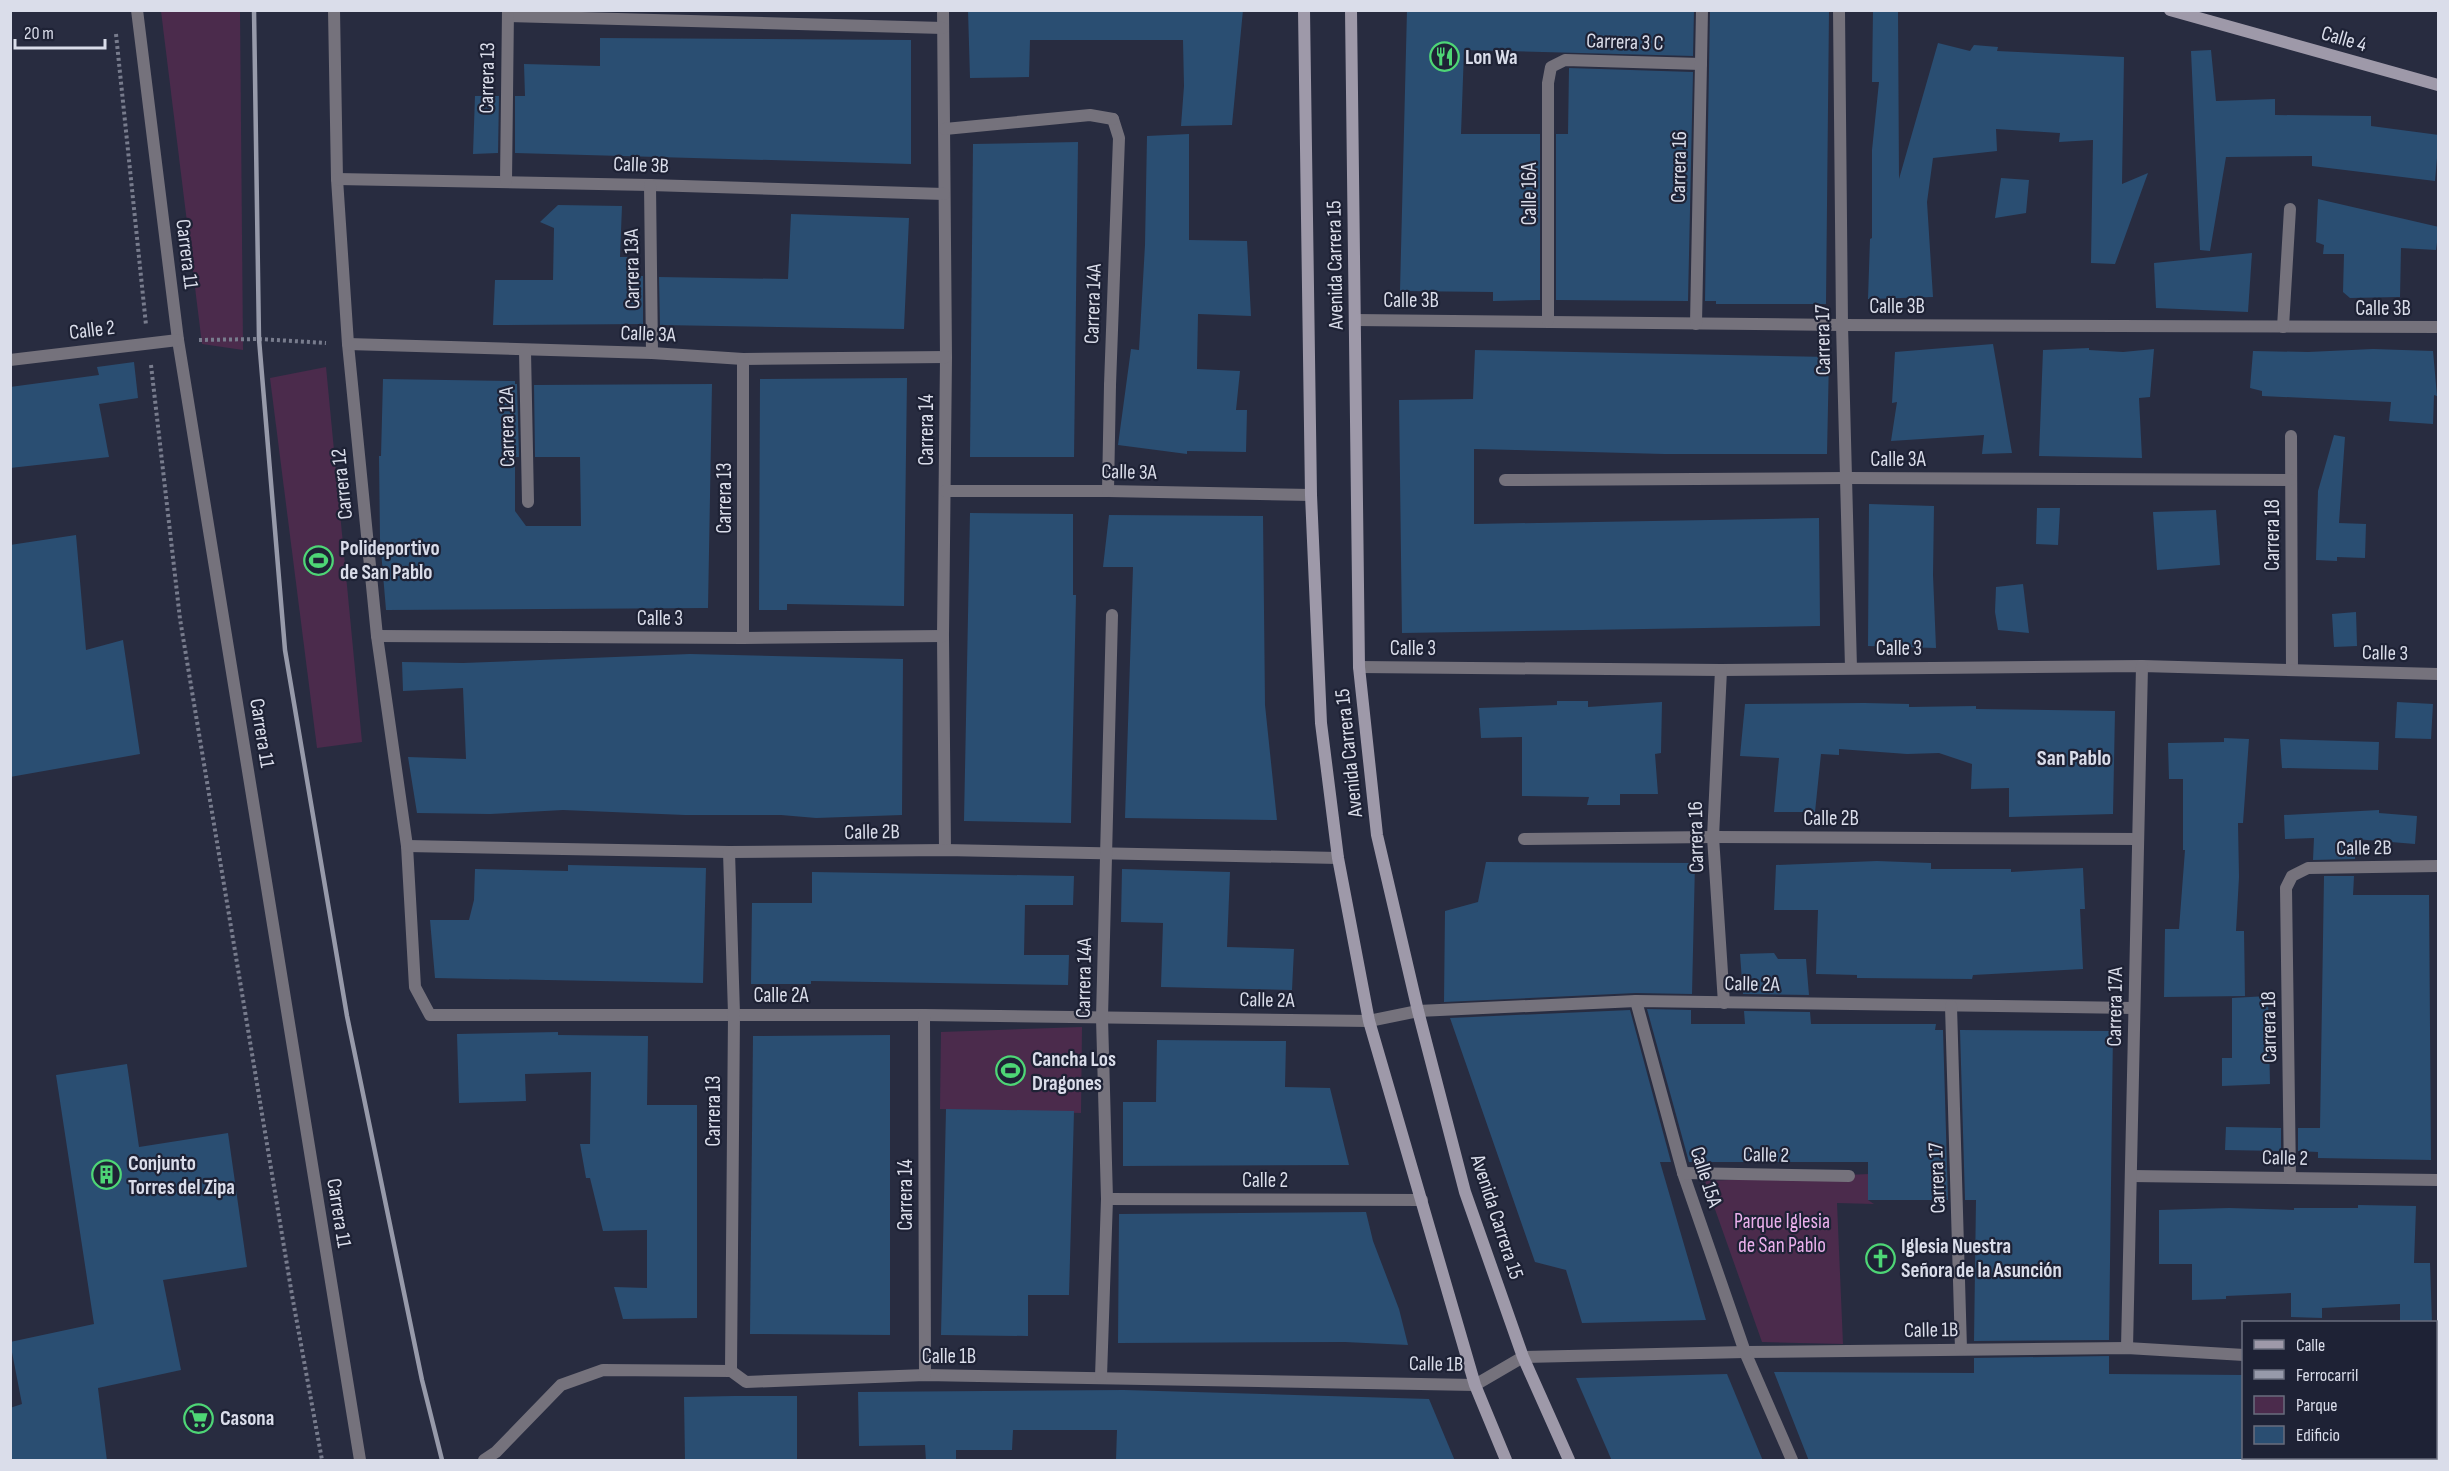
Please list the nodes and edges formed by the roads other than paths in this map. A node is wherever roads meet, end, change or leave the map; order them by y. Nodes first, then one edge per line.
1 (137, 10) edge
2 (334, 10) edge
3 (943, 10) edge
4 (1304, 10) edge
5 (1351, 10) edge
6 (1702, 10) edge
7 (1839, 10) edge
8 (2170, 10) edge
9 (508, 13) edge
10 (943, 28) junction
11 (1701, 64) junction
12 (1551, 68) joint
13 (2439, 85) edge
14 (945, 129) junction
15 (337, 179) junction
16 (506, 181) junction
17 (650, 184) junction
18 (944, 194) junction
19 (2289, 209) dead end
20 (1355, 320) junction
21 (1548, 321) junction
22 (1695, 324) junction
23 (1842, 325) junction
24 (2283, 327) junction
25 (2439, 327) edge
26 (178, 340) junction
27 (348, 344) junction
28 (525, 351) junction
29 (652, 353) junction
30 (946, 357) junction
31 (743, 359) junction
32 (10, 360) edge
33 (2291, 436) dead end
34 (1846, 478) junction
35 (1505, 480) dead end
36 (2292, 480) junction
37 (945, 491) junction
38 (1107, 491) junction
39 (1311, 495) junction
40 (528, 502) dead end
41 (1113, 615) dead end
42 (377, 636) junction
43 (943, 636) junction
44 (743, 638) junction
45 (2142, 666) junction
46 (1359, 667) junction
47 (1851, 668) junction
48 (1721, 670) junction
49 (2292, 670) junction
50 (2439, 674) edge
51 (1713, 837) junction
52 (1524, 839) dead end
53 (2138, 839) junction
54 (407, 846) junction
55 (945, 850) junction
56 (729, 852) junction
57 (1107, 853) junction
58 (1338, 858) junction
59 (2439, 866) edge
60 (2292, 876) joint
61 (415, 987) joint
62 (1636, 1001) junction
63 (1724, 1003) junction
64 (1951, 1006) junction
65 (2134, 1008) junction
66 (1418, 1011) junction
67 (734, 1014) junction
68 (924, 1015) junction
69 (1102, 1018) junction
70 (1369, 1021) junction
71 (1683, 1173) junction
72 (1849, 1176) dead end
73 (2131, 1176) junction
74 (2290, 1178) junction
75 (2439, 1180) edge
76 (1107, 1199) junction
77 (1422, 1200) junction
78 (2127, 1348) junction
79 (1961, 1349) junction
80 (1745, 1352) junction
81 (2242, 1355) edge
82 (1523, 1357) junction
83 (731, 1371) junction
84 (925, 1375) junction
85 (1101, 1377) junction
86 (1475, 1385) junction
87 (360, 1461) edge
88 (484, 1461) edge
89 (1506, 1461) edge
90 (1569, 1461) edge
91 (1792, 1461) edge

1 - 26 street, Carrera 11
2 - 15 street, Carrera 12
3 - 10 street, Carrera 14
4 - 39 main road, Avenida Carrera 15
5 - 20 main road, Avenida Carrera 15
6 - 11 street, Carrera 16
7 - 23 street, Carrera 17
8 - 13 main road, Calle 4
9 - 10 street
9 - 16 street, Carrera 13
10 - 14 street, Carrera 14
11 - 12 street, Carrera 3 C
11 - 22 street, Carrera 16
12 - 21 street, Calle 16A
14 - 18 street, Carrera 14
14 - 38 street, Carrera 14A
15 - 16 street, Calle 3B
15 - 27 street, Carrera 12
16 - 17 street, Calle 3B
17 - 18 street, Calle 3B
17 - 29 street, Carrera 13A
18 - 30 street, Carrera 14
19 - 24 street
20 - 21 street, Calle 3B
20 - 46 main road, Avenida Carrera 15
21 - 22 street, Calle 3B
22 - 23 street, Calle 3B
23 - 24 street, Calle 3B
23 - 34 street, Carrera 17
24 - 25 street, Calle 3B
26 - 32 street, Calle 2
26 - 87 street, Carrera 11
27 - 28 street, Calle 3A
27 - 42 street, Carrera 12
28 - 29 street, Calle 3A
28 - 40 street, Carrera 12A
29 - 31 street, Calle 3A
30 - 31 street, Calle 3A
30 - 37 street, Carrera 14
31 - 44 street, Carrera 13
33 - 36 street, Carrera 18
34 - 35 street, Calle 3A
34 - 36 street, Calle 3A
34 - 47 street, Carrera 17
36 - 49 street, Carrera 18
37 - 38 street, Calle 3A
37 - 43 street, Carrera 14
38 - 39 street, Calle 3A
39 - 58 main road, Avenida Carrera 15
41 - 57 street, Carrera 14A
42 - 44 street, Calle 3
42 - 54 street, Carrera 12
43 - 44 street, Calle 3
43 - 55 street, Carrera 14
45 - 47 street, Calle 3
45 - 49 street, Calle 3
45 - 53 street, Carrera 17A
46 - 48 street, Calle 3
46 - 66 main road, Avenida Carrera 15
47 - 48 street, Calle 3
48 - 51 street, Carrera 16
49 - 50 street, Calle 3
51 - 52 street, Calle 2B
51 - 53 street, Calle 2B
51 - 63 street, Carrera 16
53 - 65 street, Carrera 17A
54 - 56 street, Calle 2B
54 - 61 street, Carrera 12
55 - 56 street, Calle 2B
55 - 57 street, Calle 2B
56 - 67 street, Carrera 13
57 - 58 street, Calle 2B
57 - 69 street, Carrera 14A
58 - 70 main road, Avenida Carrera 15
59 - 60 street, Calle 2B
60 - 74 street, Carrera 18
61 - 67 street, Calle 2A
62 - 63 street, Calle 2A
62 - 66 street, Calle 2A
62 - 71 street, Calle 15A
63 - 64 street, Calle 2A
64 - 65 street, Calle 2A
64 - 79 street, Carrera 17
65 - 73 street, Carrera 17A
66 - 70 street, Calle 2A
66 - 82 main road, Avenida Carrera 15
67 - 68 street, Calle 2A
67 - 83 street, Carrera 13
68 - 69 street, Calle 2A
68 - 84 street, Carrera 14
69 - 70 street, Calle 2A
69 - 76 street, Carrera 14A
70 - 77 main road, Avenida Carrera 15
71 - 72 street, Calle 2
71 - 80 street, Calle 15A
73 - 74 street, Calle 2
73 - 78 street, Carrera 17A
74 - 75 street, Calle 2
76 - 77 street, Calle 2
76 - 85 street, Carrera 14A
77 - 86 main road, Avenida Carrera 15
78 - 79 street, Calle 1B
78 - 81 street, Calle 1B
79 - 80 street, Calle 1B
80 - 82 street, Calle 1B
80 - 91 street, Calle 15A
82 - 86 street, Calle 1B
82 - 90 main road, Avenida Carrera 15
83 - 84 street, Calle 1B
83 - 88 street
84 - 85 street, Calle 1B
85 - 86 street, Calle 1B
86 - 89 main road, Avenida Carrera 15

